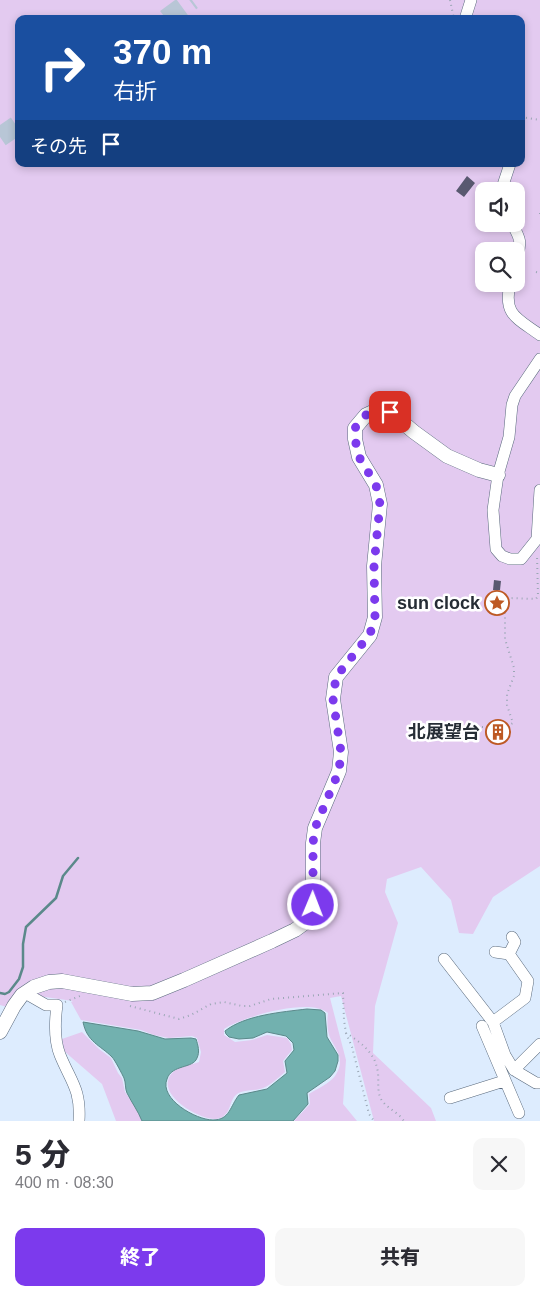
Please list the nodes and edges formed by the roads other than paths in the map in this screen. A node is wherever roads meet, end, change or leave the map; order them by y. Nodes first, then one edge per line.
1 (471, 0) edge
2 (466, 15) edge
3 (509, 167) edge
4 (504, 182) edge
5 (508, 292) edge
6 (540, 335) edge
7 (540, 359) edge
8 (498, 475) junction
9 (540, 490) edge
10 (512, 937) dead end
11 (495, 952) dead end
12 (509, 954) junction
13 (444, 959) dead end
14 (25, 993) junction
15 (488, 1024) junction
16 (0, 1032) edge
17 (540, 1044) edge
18 (494, 1054) junction
19 (514, 1070) junction
20 (504, 1081) junction
21 (540, 1083) edge
22 (450, 1098) dead end
23 (519, 1113) dead end
24 (79, 1121) edge

1 - 2 street
3 - 4 street
5 - 6 street
7 - 8 street
8 - 9 street
8 - 14 street
10 - 12 street
11 - 12 street
12 - 15 street
13 - 15 street
14 - 16 street
14 - 24 street
15 - 18 street
17 - 19 street
18 - 19 street
18 - 20 street
19 - 21 street
20 - 22 street
20 - 23 street

